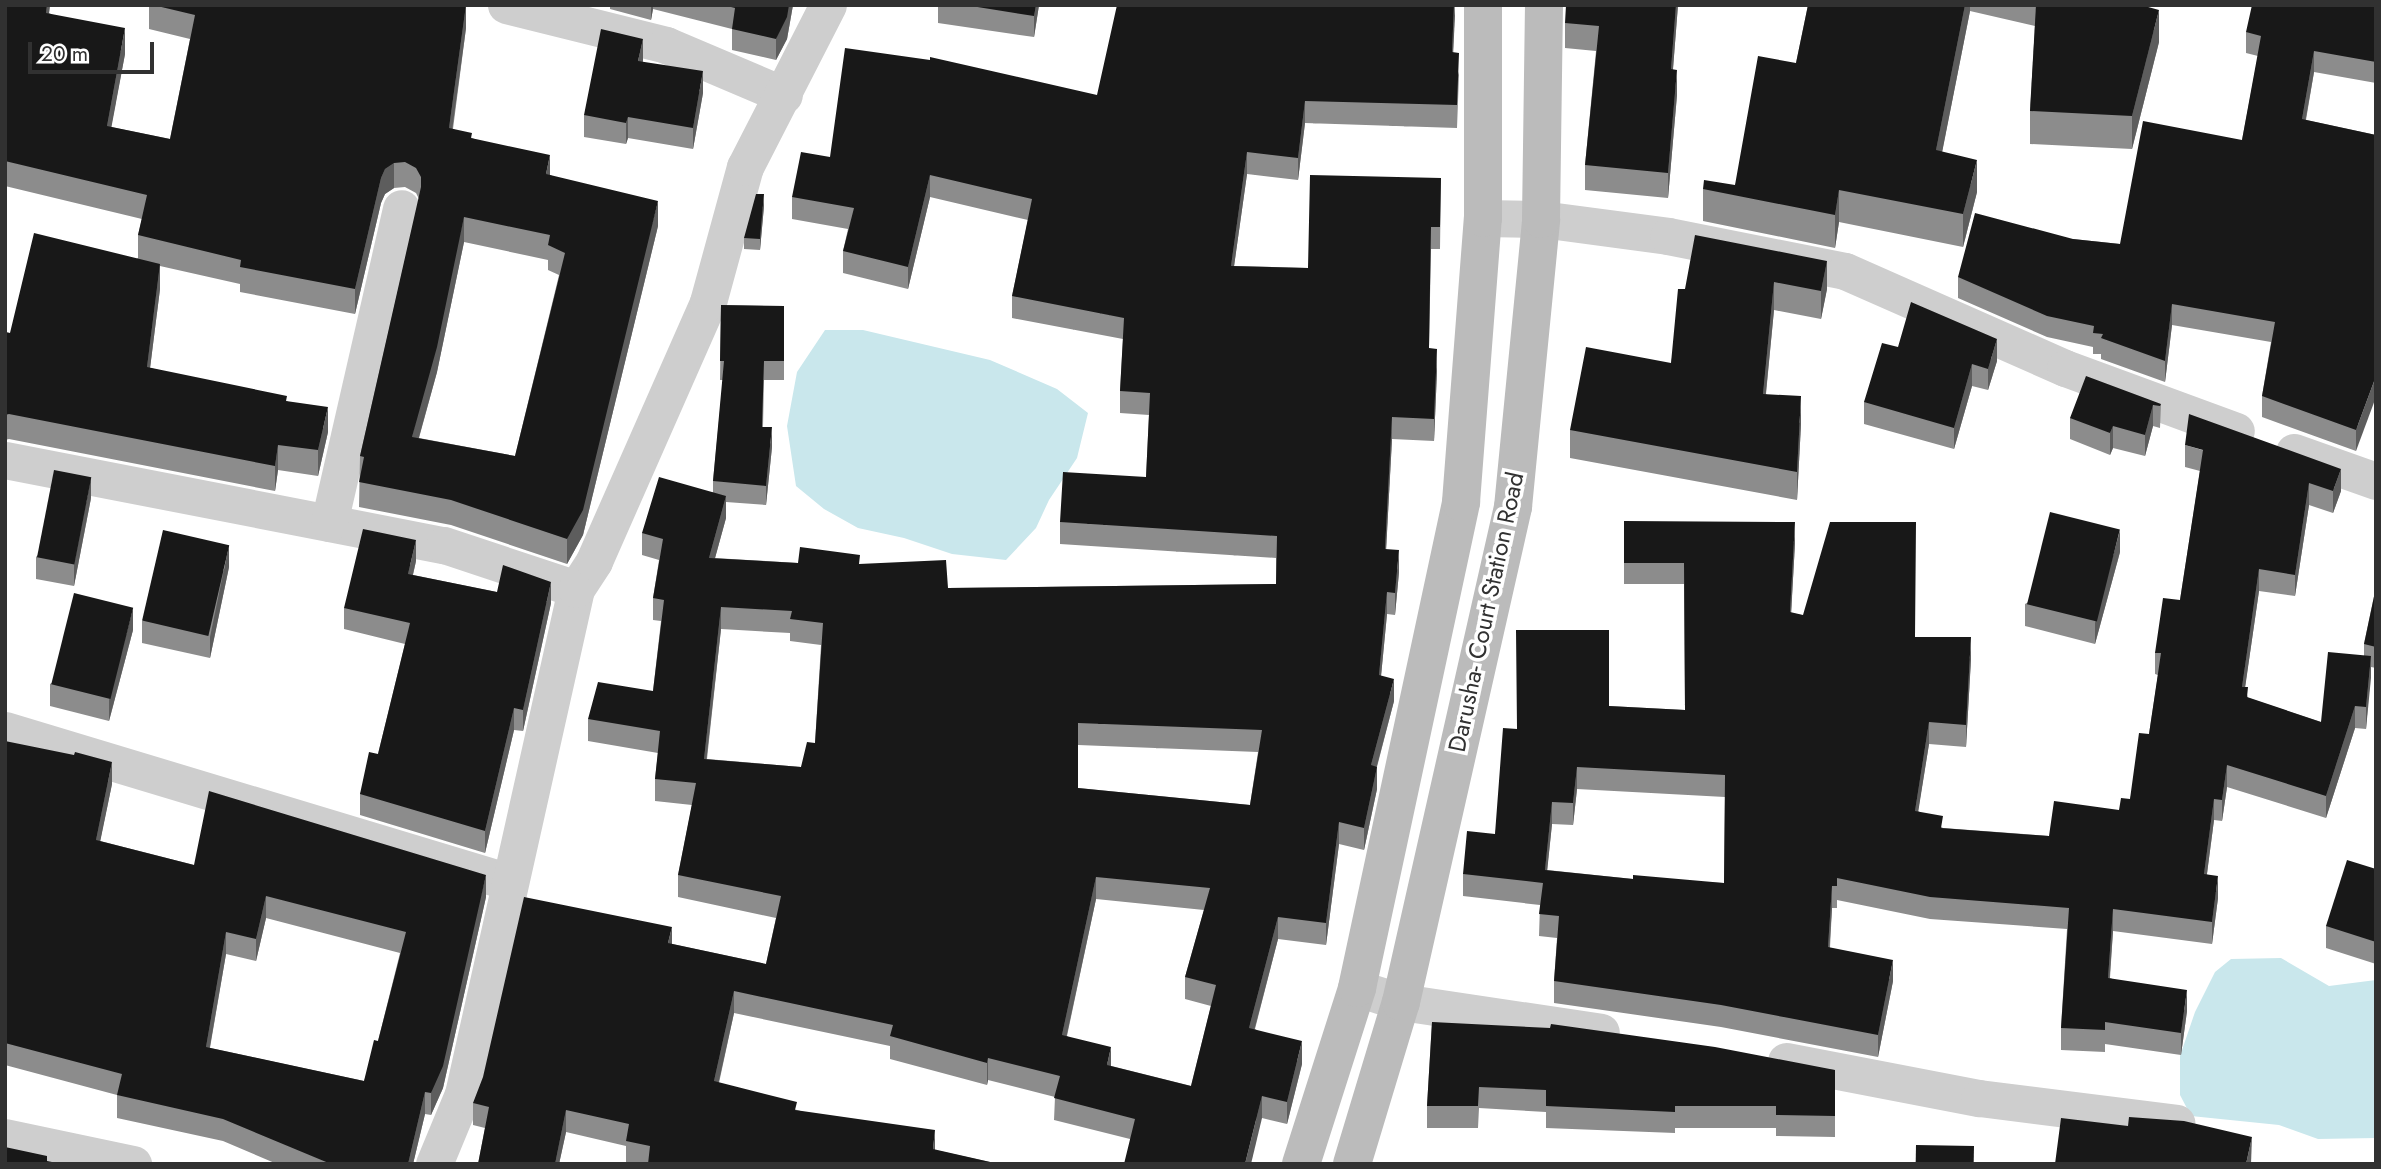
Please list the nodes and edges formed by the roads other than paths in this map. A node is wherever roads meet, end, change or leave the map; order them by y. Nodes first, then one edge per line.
1 (506, 5) edge
2 (828, 5) edge
3 (1483, 5) edge
4 (1544, 5) edge
5 (784, 94) junction
6 (401, 208) dead end
7 (1483, 218) junction
8 (1541, 219) junction
9 (5, 460) edge
10 (2376, 481) edge
11 (329, 523) junction
12 (576, 589) junction
13 (5, 730) edge
14 (509, 881) junction
15 (1357, 988) junction
16 (1401, 1002) junction
17 (1635, 1037) edge
18 (1759, 1056) edge
19 (2176, 1123) edge
20 (5, 1138) edge
21 (133, 1164) edge
22 (434, 1164) edge
23 (1301, 1164) edge
24 (1352, 1164) edge

1 - 5 street
2 - 5 street
3 - 7 street, Darusha- Court Station Road
4 - 8 street, Darusha- Court Station Road
5 - 12 street
6 - 11 street
7 - 8 street
7 - 15 street, Darusha- Court Station Road
8 - 10 street
8 - 16 street, Darusha- Court Station Road
9 - 11 street
11 - 12 street
12 - 14 street
13 - 14 street
14 - 22 street
15 - 16 street
15 - 23 street, Darusha- Court Station Road
16 - 17 street
16 - 24 street, Darusha- Court Station Road
18 - 19 street
20 - 21 street

